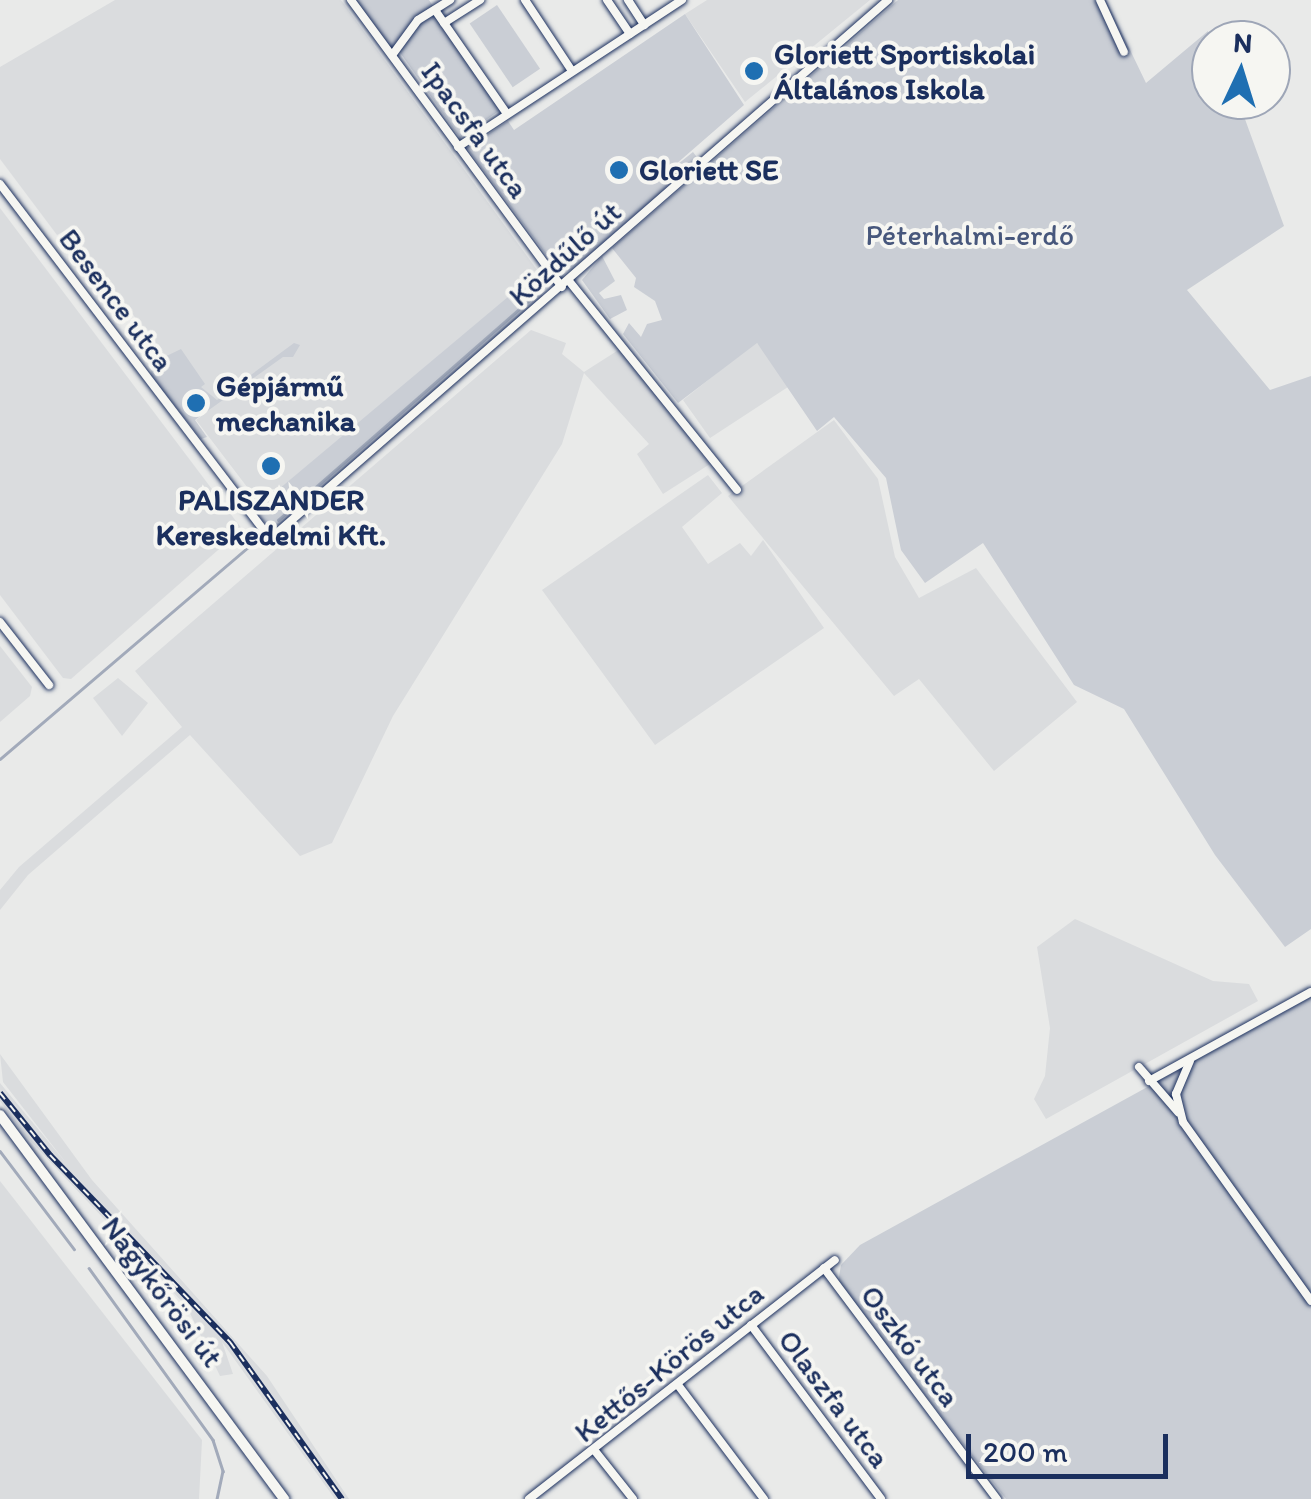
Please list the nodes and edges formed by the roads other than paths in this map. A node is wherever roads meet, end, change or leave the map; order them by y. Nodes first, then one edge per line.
1 (352, 0) edge
2 (480, 0) edge
3 (526, 0) edge
4 (608, 0) edge
5 (628, 0) edge
6 (682, 0) edge
7 (888, 0) edge
8 (1101, 0) edge
9 (442, 3) edge
10 (444, 24) junction
11 (644, 24) junction
12 (630, 34) junction
13 (1124, 52) dead end
14 (393, 54) junction
15 (572, 71) junction
16 (507, 114) junction
17 (458, 147) junction
18 (0, 184) edge
19 (566, 284) junction
20 (737, 490) dead end
21 (270, 538) joint
22 (0, 622) edge
23 (49, 685) dead end
24 (1311, 992) edge
25 (1190, 1061) junction
26 (1139, 1067) dead end
27 (1149, 1081) junction
28 (1178, 1112) junction
29 (0, 1116) edge
30 (835, 1260) dead end
31 (824, 1268) junction
32 (1311, 1302) edge
33 (750, 1326) junction
34 (678, 1385) junction
35 (596, 1451) junction
36 (283, 1498) edge
37 (529, 1499) edge
38 (632, 1499) edge
39 (764, 1499) edge
40 (881, 1499) edge
41 (997, 1499) edge

1 - 14 street, Ipacsfa utca
2 - 10 street
3 - 15 street
4 - 12 street
5 - 11 street
6 - 11 street
7 - 19 street, Közdűlő út
8 - 13 street
9 - 10 street
9 - 14 street
10 - 16 street
11 - 12 street
12 - 15 street
14 - 17 street, Ipacsfa utca
15 - 16 street
16 - 17 street
17 - 19 street, Ipacsfa utca
18 - 21 street, Besence utca
19 - 20 street, Ipacsfa utca
19 - 21 street, Közdűlő út
22 - 23 street
24 - 25 street
25 - 27 street
25 - 28 street
26 - 27 street
27 - 28 street
28 - 32 street
29 - 36 main road, Nagykőrösi út
30 - 31 street, Kettős-Körös utca
31 - 33 street, Kettős-Körös utca
31 - 41 street, Oszkó utca
33 - 34 street, Kettős-Körös utca
33 - 40 street, Olaszfa utca
34 - 35 street, Kettős-Körös utca
34 - 39 street
35 - 37 street, Kettős-Körös utca
35 - 38 street

